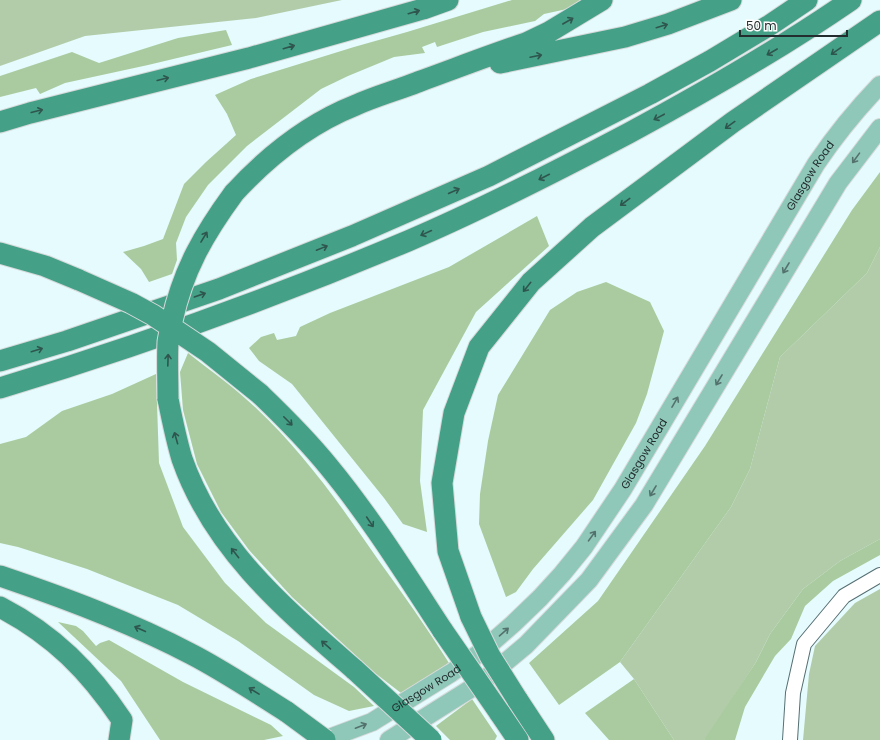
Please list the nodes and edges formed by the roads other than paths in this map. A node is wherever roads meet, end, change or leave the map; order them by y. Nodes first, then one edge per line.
1 (448, 0) edge
2 (602, 0) edge
3 (731, 0) edge
4 (807, 0) edge
5 (851, 0) edge
6 (880, 20) edge
7 (880, 85) edge
8 (403, 88) junction
9 (0, 122) edge
10 (880, 128) edge
11 (0, 253) edge
12 (0, 361) edge
13 (0, 388) edge
14 (880, 575) edge
15 (0, 576) edge
16 (0, 580) edge
17 (43, 590) junction
18 (0, 607) edge
19 (121, 730) edge
20 (137, 740) edge
21 (325, 740) edge
22 (389, 740) edge
23 (431, 740) edge
24 (518, 740) edge
25 (544, 740) edge
26 (790, 740) edge

9 -> 1 highway
8 -> 2 highway
8 -> 3 highway
12 -> 4 highway
5 -> 13 highway
6 -> 25 highway, bridge
21 -> 7 main road, Glasgow Road
23 -> 8 highway, bridge
10 -> 22 main road
11 -> 24 highway, bridge
14 - 26 street
15 - 17 highway
16 - 17 highway
21 -> 17 highway, bridge
18 - 19 highway
19 - 20 highway

